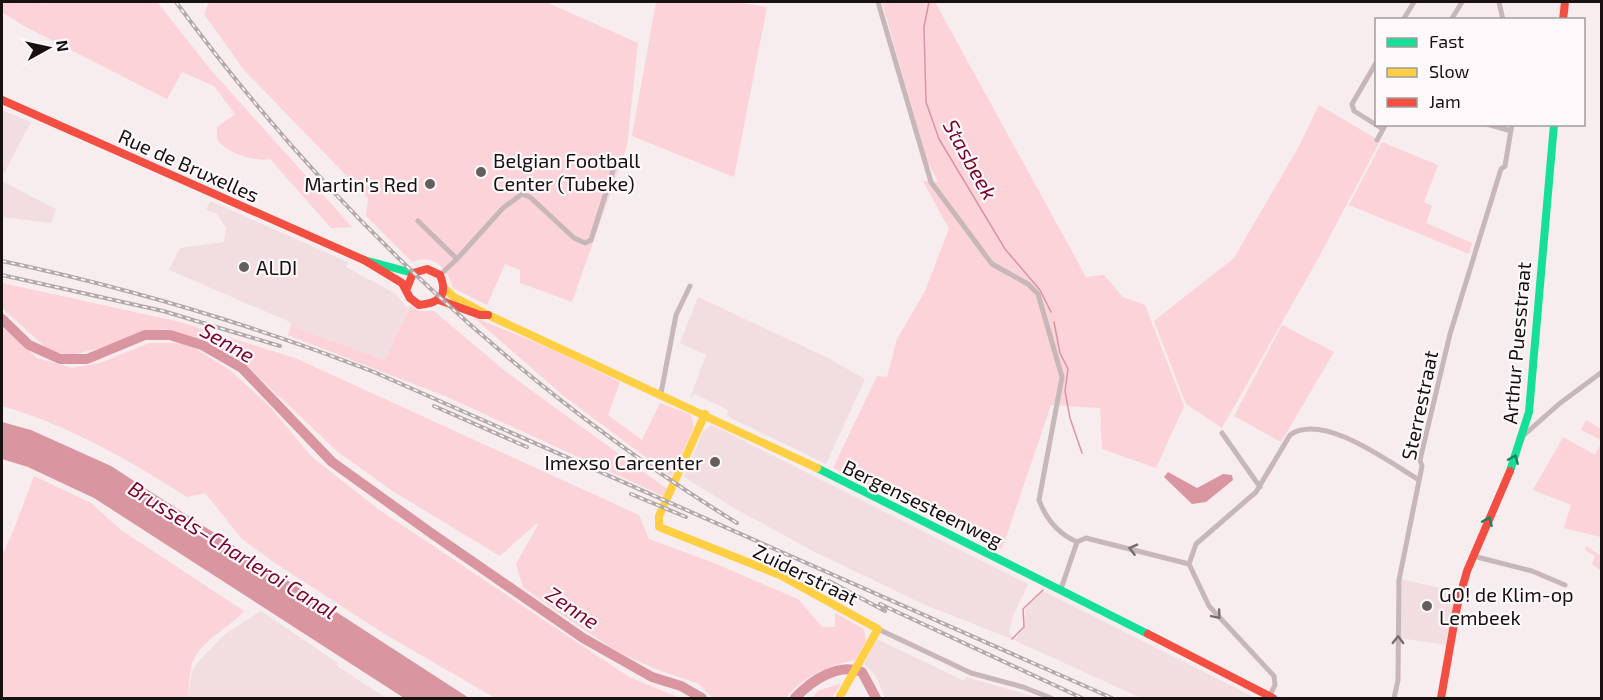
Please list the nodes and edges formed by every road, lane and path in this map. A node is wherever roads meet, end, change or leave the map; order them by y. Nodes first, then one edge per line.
1 (878, 2) edge
2 (1414, 2) edge
3 (1462, 2) edge
4 (1499, 2) edge
5 (1565, 2) edge
6 (1404, 18) edge
7 (1452, 18) edge
8 (1503, 18) edge
9 (1563, 18) edge
10 (1375, 66) edge
11 (2, 100) edge
12 (1375, 122) edge
13 (1554, 126) edge
14 (1384, 127) edge
15 (1512, 128) edge
16 (1377, 140) dead end
17 (602, 156) dead end
18 (418, 221) dead end
19 (457, 259) junction
20 (364, 260) junction
21 (413, 273) junction
22 (440, 275) junction
23 (690, 286) dead end
24 (407, 288) junction
25 (444, 288) junction
26 (439, 300) junction
27 (488, 315) junction
28 (555, 344) joint
29 (1601, 374) edge
30 (661, 393) junction
31 (705, 414) junction
32 (1222, 433) dead end
33 (1524, 435) junction
34 (1419, 480) junction
35 (1260, 487) junction
36 (1077, 542) junction
37 (1473, 556) junction
38 (1189, 564) junction
39 (1565, 585) dead end
40 (1061, 589) junction
41 (878, 629) junction
42 (840, 696) edge
43 (1271, 698) edge
44 (1052, 699) edge
45 (1394, 699) edge
46 (1441, 699) edge

1 - 36 street
2 - 6 street
3 - 7 street
4 - 8 street
5 - 9 main road
10 - 12 street
11 - 20 main road, Rue de Bruxelles
13 - 33 main road, Arthur Puesstraat
14 - 16 street
15 - 34 street, Sterrestraat
17 - 19 street
18 - 19 street
19 - 22 street
20 - 21 main road, Rue de Bruxelles
20 - 24 main road, Rue de Bruxelles
21 - 22 main road, Rue de Bruxelles
21 - 24 main road
22 - 25 main road
23 - 30 street
24 - 26 main road, Rue de Bruxelles
25 - 26 main road
25 - 27 main road, Rue de Bruxelles
26 - 27 main road, Rue de Bruxelles
27 - 28 main road, Rue de Bruxelles
28 - 30 main road, Bergensesteenweg
29 - 33 street
30 - 31 main road, Bergensesteenweg
31 - 40 main road, Bergensesteenweg
31 - 41 main road, Zuiderstraat
32 - 35 street
37 -> 33 main road, Arthur Puesstraat
34 - 35 street
45 -> 34 street, Sterrestraat
35 - 38 street
38 -> 36 street
36 - 40 street
37 - 39 street
37 - 46 main road, Arthur Puesstraat
38 -> 43 street
40 - 43 main road, Bergensesteenweg
41 - 42 main road
41 - 44 street, Zuiderstraat

